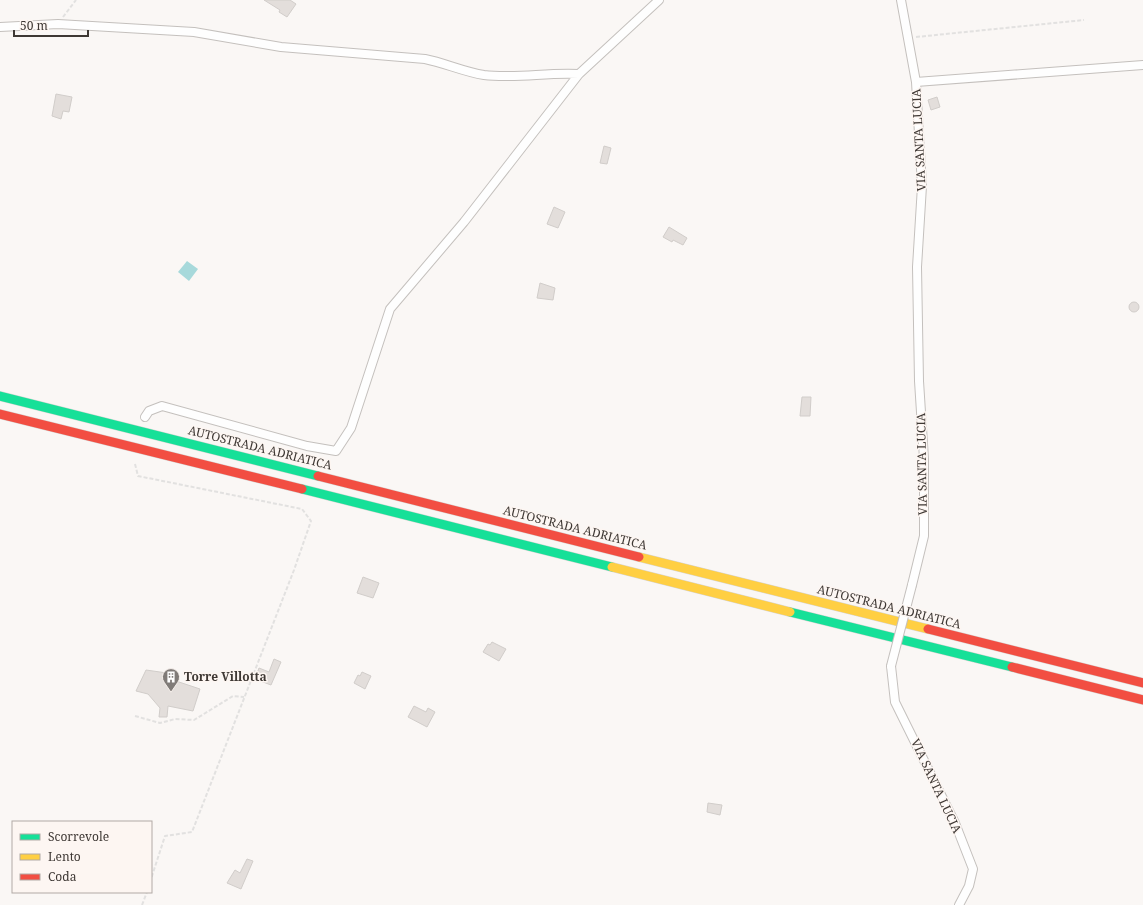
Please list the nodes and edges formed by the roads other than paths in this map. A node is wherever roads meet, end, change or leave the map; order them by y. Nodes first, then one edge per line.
1 (659, 0) edge
2 (901, 0) edge
3 (0, 27) edge
4 (1143, 65) edge
5 (578, 74) junction
6 (916, 82) junction
7 (0, 396) edge
8 (0, 414) edge
9 (145, 417) dead end
10 (1143, 683) edge
11 (1143, 700) edge
12 (959, 905) edge

1 - 5 street
2 - 6 street, VIA SANTA LUCIA
3 - 5 street
4 - 6 street
5 - 9 street
6 - 12 street, VIA SANTA LUCIA, bridge
7 - 10 highway, AUTOSTRADA ADRIATICA
8 - 11 highway

